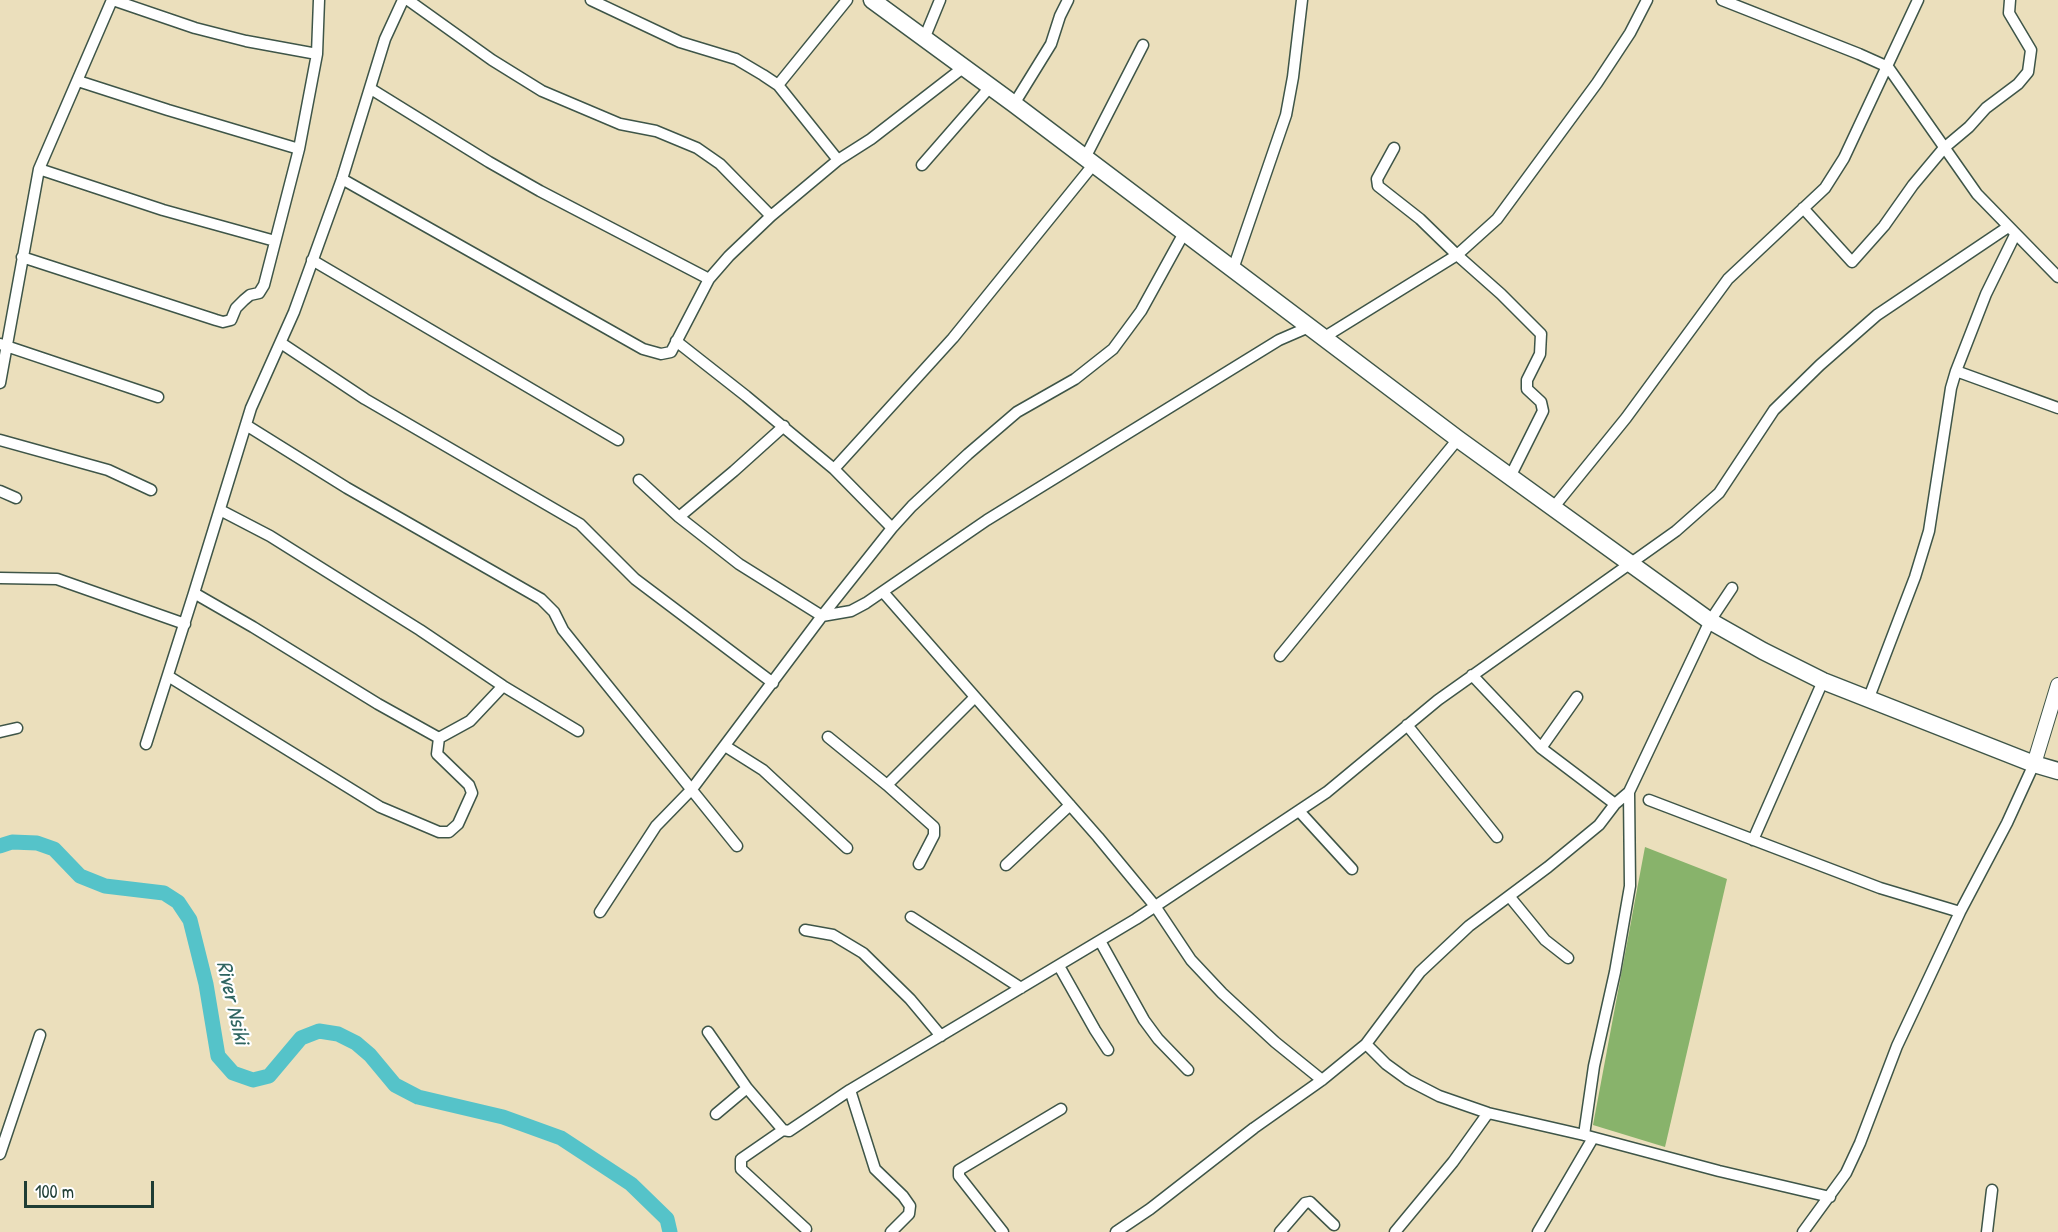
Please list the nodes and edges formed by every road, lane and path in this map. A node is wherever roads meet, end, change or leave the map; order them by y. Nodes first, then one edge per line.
1 (113, 0) edge
2 (318, 0) edge
3 (403, 0) edge
4 (408, 0) edge
5 (591, 0) edge
6 (847, 0) edge
7 (872, 0) edge
8 (940, 0) edge
9 (1068, 0) edge
10 (1302, 0) edge
11 (1647, 0) edge
12 (1722, 0) edge
13 (1918, 0) edge
14 (2010, 0) edge
15 (924, 39) junction
16 (1143, 45) dead end
17 (317, 54) junction
18 (964, 67) junction
19 (1888, 67) junction
20 (78, 81) junction
21 (778, 85) junction
22 (990, 87) junction
23 (371, 89) junction
24 (1014, 104) junction
25 (1394, 148) dead end
26 (1944, 148) junction
27 (299, 149) junction
28 (838, 160) junction
29 (1089, 161) junction
30 (922, 165) dead end
31 (39, 169) junction
32 (342, 179) junction
33 (1803, 208) junction
34 (771, 216) junction
35 (2012, 231) junction
36 (1184, 232) junction
37 (275, 242) junction
38 (1457, 255) junction
39 (22, 257) junction
40 (312, 260) junction
41 (1233, 269) junction
42 (2058, 277) edge
43 (709, 279) junction
44 (1309, 327) junction
45 (1323, 338) junction
46 (676, 341) junction
47 (281, 343) junction
48 (4, 345) edge
49 (1956, 371) junction
50 (0, 383) edge
51 (158, 397) dead end
52 (2058, 408) edge
53 (246, 425) junction
54 (784, 426) junction
55 (1458, 439) junction
56 (0, 440) edge
57 (618, 440) dead end
58 (834, 469) junction
59 (1510, 477) junction
60 (639, 480) dead end
61 (151, 490) dead end
62 (0, 491) edge
63 (16, 498) dead end
64 (1553, 508) junction
65 (220, 510) junction
66 (679, 517) junction
67 (892, 528) junction
68 (1630, 565) junction
69 (0, 578) edge
70 (1732, 588) dead end
71 (883, 592) junction
72 (194, 594) junction
73 (822, 616) junction
74 (1710, 621) junction
75 (185, 624) junction
76 (1280, 656) dead end
77 (1472, 675) junction
78 (168, 676) junction
79 (1823, 681) junction
80 (773, 683) junction
81 (2058, 685) edge
82 (503, 686) junction
83 (975, 697) junction
84 (1577, 697) dead end
85 (1868, 700) junction
86 (1407, 725) junction
87 (17, 728) dead end
88 (578, 731) dead end
89 (0, 732) edge
90 (828, 737) dead end
91 (439, 738) junction
92 (146, 744) dead end
93 (725, 746) junction
94 (1541, 748) junction
95 (2034, 764) junction
96 (2058, 771) edge
97 (887, 785) junction
98 (692, 789) junction
99 (1629, 792) junction
100 (1649, 800) dead end
101 (1616, 804) junction
102 (1070, 805) junction
103 (1299, 811) junction
104 (1497, 837) dead end
105 (1753, 840) junction
106 (737, 846) dead end
107 (847, 848) dead end
108 (919, 864) dead end
109 (1006, 865) dead end
110 (1352, 869) dead end
111 (1509, 896) junction
112 (1155, 906) junction
113 (600, 912) dead end
114 (1960, 912) junction
115 (911, 917) dead end
116 (805, 930) dead end
117 (1100, 940) junction
118 (1568, 958) dead end
119 (1059, 966) junction
120 (1021, 988) junction
121 (708, 1032) dead end
122 (40, 1035) dead end
123 (941, 1036) junction
124 (1366, 1044) junction
125 (1108, 1050) dead end
126 (1188, 1070) dead end
127 (1322, 1080) junction
128 (747, 1088) junction
129 (850, 1090) junction
130 (1062, 1109) dead end
131 (1488, 1113) junction
132 (716, 1114) dead end
133 (783, 1130) junction
134 (1589, 1137) junction
135 (0, 1154) edge
136 (1992, 1190) dead end
137 (1830, 1197) junction
138 (1334, 1225) dead end
139 (806, 1229) dead end
140 (1805, 1231) edge
141 (891, 1232) edge
142 (1003, 1232) edge
143 (1116, 1232) edge
144 (1280, 1232) edge
145 (1395, 1232) edge
146 (1538, 1232) edge
147 (1987, 1232) edge

1 - 17 street
1 - 20 street
2 - 17 street
3 - 23 street
4 - 34 street
5 - 21 street
6 - 21 street
7 - 15 main road
8 - 15 street
9 - 24 street
10 - 41 street
11 - 38 street
12 - 19 street
13 - 19 street
14 - 26 street
15 - 18 main road
16 - 29 street
17 - 27 street
18 - 22 main road
18 - 28 street
19 - 26 street
19 - 33 street
20 - 27 street
20 - 31 street
21 - 28 street
22 - 24 main road
22 - 30 street
23 - 32 street
23 - 43 street
24 - 29 main road
25 - 38 street
26 - 33 street
26 - 35 street
27 - 37 street
28 - 34 street
29 - 36 main road
29 - 58 street
31 - 37 street
31 - 39 street
32 - 40 street
32 - 46 street
33 - 64 street
34 - 43 street
35 - 42 street
35 - 49 street
35 - 68 street
36 - 41 main road
36 - 67 street
37 - 39 street
38 - 45 street
38 - 59 street
39 - 48 street
40 - 47 street
40 - 57 street
41 - 44 main road
43 - 46 street
44 - 45 main road
44 - 71 street
45 - 55 main road
46 - 54 street
47 - 53 street
47 - 80 street
48 - 50 street
48 - 51 street
49 - 52 street
49 - 85 street
53 - 65 street
53 - 98 street
54 - 58 street
54 - 66 street
55 - 59 main road
55 - 76 street
56 - 61 street
58 - 67 street
59 - 64 main road
60 - 66 street
62 - 63 street
64 - 68 main road
65 - 72 street
65 - 82 street
66 - 73 street
67 - 73 street
68 - 74 main road
68 - 77 street
69 - 75 street
70 - 74 street
71 - 73 street
71 - 83 street
72 - 75 street
72 - 91 street
73 - 80 street
74 - 79 main road
74 - 99 street
75 - 78 street
77 - 86 street
77 - 94 street
78 - 91 street
78 - 92 street
79 - 85 main road
79 - 105 street
80 - 93 street
81 - 95 street
82 - 88 street
82 - 91 street
83 - 97 street
83 - 102 street
84 - 94 street
85 - 95 main road
86 - 103 street
86 - 104 street
87 - 89 street
90 - 97 street
93 - 98 street
93 - 107 street
94 - 101 street
95 - 96 main road
95 - 114 street
97 - 108 street
98 - 106 street
98 - 113 street
99 - 101 street
99 - 134 street
100 - 105 street
101 - 111 street
102 - 109 street
102 - 112 street
103 - 110 street
103 - 112 street
105 - 114 street
111 - 118 street
111 - 124 street
112 - 117 street
112 - 127 street
114 - 137 street
115 - 120 street
116 - 123 street
117 - 119 street
117 - 126 street
119 - 120 street
119 - 125 street
120 - 123 street
121 - 128 street
122 - 135 street
123 - 129 street
124 - 127 street
124 - 131 street
127 - 143 street
128 - 132 street
128 - 133 street
129 - 133 street
129 - 141 street
130 - 142 street
131 - 134 street
131 - 145 street
133 - 139 street
134 - 137 street
134 - 146 street
136 - 147 street
137 - 140 street
138 - 144 street

